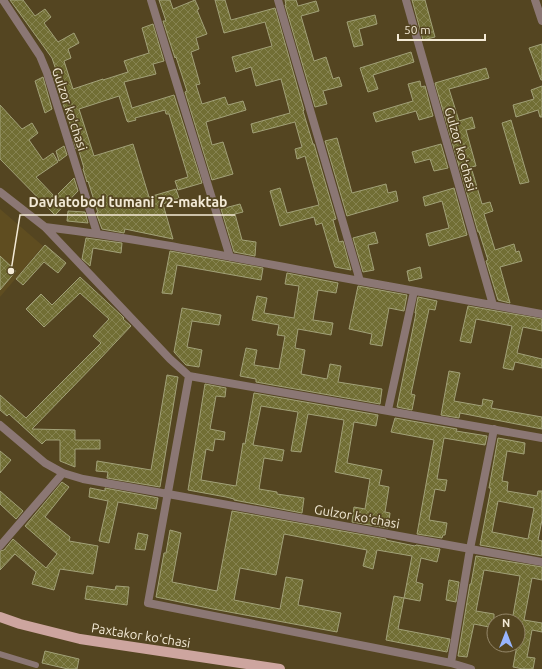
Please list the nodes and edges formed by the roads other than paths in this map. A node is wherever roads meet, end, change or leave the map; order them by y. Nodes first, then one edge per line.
1 (3, 0) edge
2 (151, 0) edge
3 (278, 0) edge
4 (406, 0) edge
5 (535, 0) edge
6 (0, 3) edge
7 (542, 21) edge
8 (0, 192) edge
9 (45, 227) junction
10 (97, 233) junction
11 (230, 257) junction
12 (360, 281) junction
13 (414, 291) junction
14 (493, 305) junction
15 (542, 314) edge
16 (189, 376) junction
17 (388, 410) junction
18 (0, 425) edge
19 (494, 429) junction
20 (542, 438) edge
21 (63, 473) junction
22 (168, 494) junction
23 (0, 546) edge
24 (470, 549) junction
25 (542, 562) edge
26 (0, 617) edge
27 (0, 654) edge
28 (451, 663) junction
29 (36, 665) dead end
30 (280, 669) edge
31 (471, 669) edge

1 - 6 street, Gulzor koʻchasi
1 - 10 street, Gulzor koʻchasi
2 - 11 street
3 - 12 street
4 - 14 street, Gulzor koʻchasi
5 - 7 street
8 - 9 street
9 - 10 street
9 - 16 street
10 - 11 street
11 - 12 street
12 - 13 street
13 - 14 street
13 - 17 street
14 - 15 street
16 - 17 street
16 - 22 street
17 - 19 street
18 - 21 street, Gulzor koʻchasi
19 - 20 street
19 - 24 street
21 - 22 street, Gulzor koʻchasi
21 - 23 street
22 - 24 street, Gulzor koʻchasi
22 - 28 street
24 - 25 street, Gulzor koʻchasi
24 - 28 street
26 - 30 main road, Paxtakor koʻchasi
27 - 29 lane
28 - 31 street

